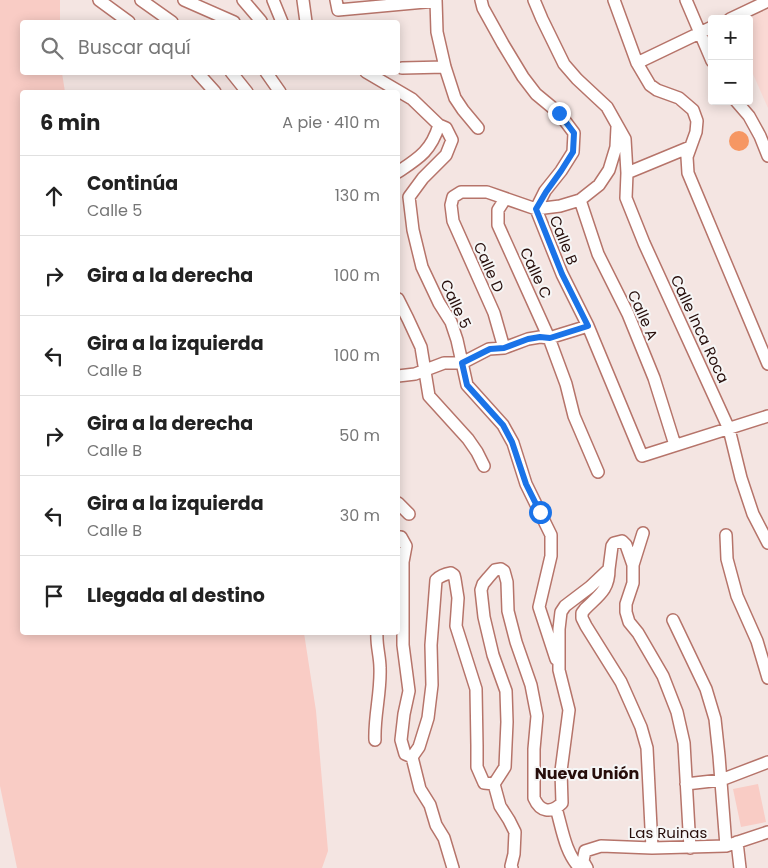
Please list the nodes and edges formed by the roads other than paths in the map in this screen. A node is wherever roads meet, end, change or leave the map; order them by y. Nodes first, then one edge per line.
1 (99, 0) edge
2 (141, 0) edge
3 (184, 0) edge
4 (243, 0) edge
5 (273, 0) edge
6 (303, 0) edge
7 (336, 0) edge
8 (436, 0) edge
9 (481, 0) edge
10 (534, 0) edge
11 (614, 0) edge
12 (686, 0) edge
13 (768, 1) edge
14 (738, 15) edge
15 (126, 20) edge
16 (169, 20) edge
17 (229, 20) edge
18 (259, 20) edge
19 (281, 20) edge
20 (306, 20) edge
21 (708, 30) edge
22 (700, 33) junction
23 (712, 60) edge
24 (637, 63) junction
25 (445, 67) junction
26 (402, 68) dead end
27 (200, 75) edge
28 (233, 75) edge
29 (268, 75) edge
30 (371, 75) edge
31 (213, 90) edge
32 (245, 90) edge
33 (279, 90) edge
34 (397, 90) edge
35 (400, 92) edge
36 (739, 105) edge
37 (439, 125) junction
38 (617, 126) junction
39 (478, 128) dead end
40 (690, 147) junction
41 (768, 156) edge
42 (400, 171) edge
43 (627, 173) junction
44 (505, 198) junction
45 (580, 200) junction
46 (536, 209) junction
47 (400, 303) edge
48 (588, 326) junction
49 (550, 338) junction
50 (504, 348) junction
51 (462, 363) junction
52 (768, 364) edge
53 (425, 370) junction
54 (400, 376) edge
55 (768, 416) edge
56 (729, 429) junction
57 (675, 444) junction
58 (484, 466) dead end
59 (598, 472) dead end
60 (400, 505) edge
61 (409, 514) dead end
62 (643, 533) dead end
63 (726, 535) dead end
64 (400, 537) edge
65 (768, 543) edge
66 (633, 565) junction
67 (609, 569) junction
68 (673, 620) dead end
69 (377, 635) edge
70 (559, 670) junction
71 (768, 678) edge
72 (375, 740) dead end
73 (412, 758) junction
74 (768, 762) edge
75 (721, 780) junction
76 (494, 784) junction
77 (686, 784) junction
78 (556, 808) junction
79 (768, 832) edge
80 (731, 844) junction
81 (652, 848) junction
82 (690, 848) junction
83 (453, 868) edge
84 (512, 868) edge
85 (580, 868) edge
86 (587, 868) edge
87 (740, 868) edge

1 - 15 street
2 - 16 street
3 - 17 street
4 - 18 street
5 - 19 street
6 - 20 street
7 - 8 street
8 - 25 street
9 - 46 street, Calle B
10 - 38 street, Calle Inca Roca
11 - 24 street
12 - 22 street
13 - 14 street
21 - 22 street
22 - 23 street
22 - 24 street
24 - 40 street
25 - 26 street
25 - 39 street
27 - 31 street
28 - 32 street
29 - 33 street
30 - 34 street, Calle 5
35 - 37 street, Calle 5
36 - 41 street
37 - 42 street
37 - 51 street, Calle 5
38 - 43 street, Calle Inca Roca
38 - 45 street
40 - 43 street
40 - 52 street
43 - 56 street, Calle Inca Roca
44 - 46 street
44 - 49 street, Calle C
44 - 50 street, Calle D
45 - 46 street
45 - 57 street, Calle A
46 - 48 street, Calle B
47 - 53 street
48 - 49 street
48 - 57 street, Calle B
49 - 50 street
49 - 59 street, Calle C
50 - 51 street
51 - 53 street
51 - 70 street, Calle 5
53 - 54 street
53 - 58 street
55 - 56 street
56 - 57 street
56 - 65 street, Calle Inca Roca
60 - 61 street
62 - 66 street
63 - 71 street
64 - 73 street
66 - 67 street
66 - 77 street
67 - 70 street
67 - 81 street
68 - 75 street
69 - 72 street
70 - 78 street
73 - 76 street
73 - 83 street
74 - 75 street
75 - 77 street
75 - 80 street
76 - 78 street
76 - 84 street
77 - 82 street
78 - 85 street
79 - 80 street, Las Ruinas
80 - 82 street, Las Ruinas
80 - 87 street
81 - 82 street, Las Ruinas
81 - 86 street, Las Ruinas

